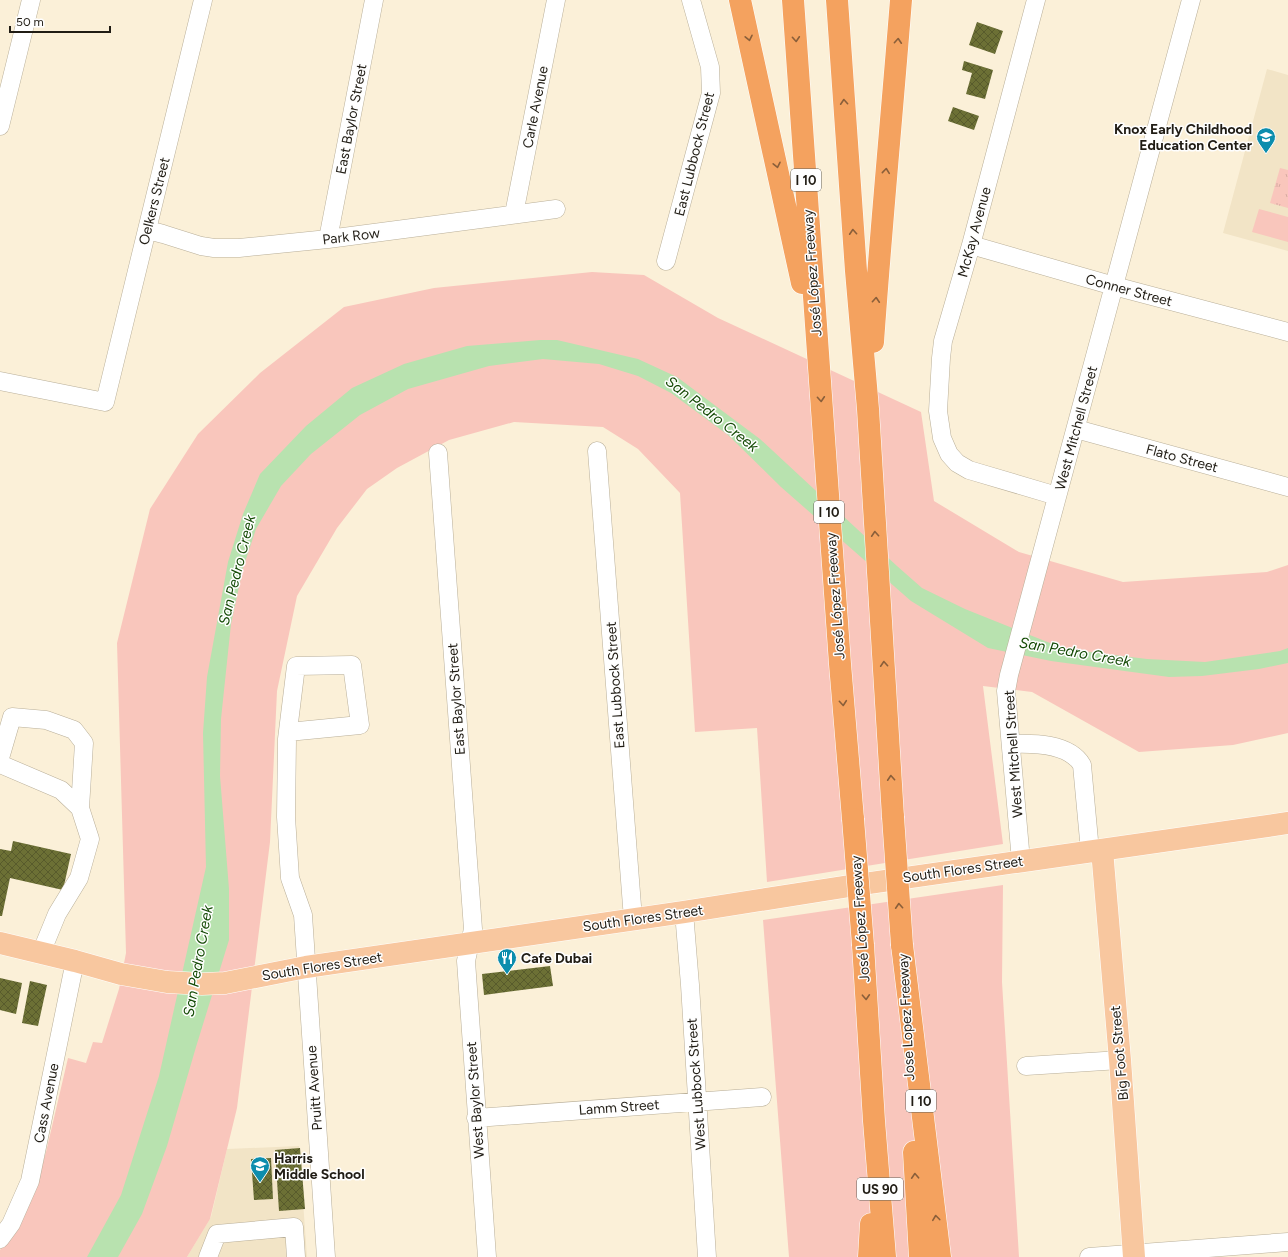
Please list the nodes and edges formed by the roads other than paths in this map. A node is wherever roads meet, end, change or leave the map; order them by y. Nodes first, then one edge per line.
1 (30, 0) edge
2 (203, 0) edge
3 (374, 0) edge
4 (556, 0) edge
5 (690, 0) edge
6 (740, 0) edge
7 (793, 0) edge
8 (838, 0) edge
9 (901, 0) edge
10 (1036, 0) edge
11 (1191, 0) edge
12 (0, 126) edge
13 (556, 209) dead end
14 (514, 214) junction
15 (148, 230) junction
16 (328, 239) junction
17 (972, 245) junction
18 (666, 261) dead end
19 (1114, 286) junction
20 (1288, 332) edge
21 (818, 360) junction
22 (0, 382) edge
23 (868, 415) junction
24 (1076, 429) junction
25 (597, 451) dead end
26 (438, 453) dead end
27 (1288, 486) edge
28 (1057, 496) junction
29 (288, 732) junction
30 (1011, 744) junction
31 (0, 758) edge
32 (0, 764) edge
33 (80, 808) junction
34 (1288, 823) edge
35 (1096, 851) junction
36 (1021, 861) junction
37 (684, 912) junction
38 (633, 919) junction
39 (0, 943) edge
40 (469, 944) junction
41 (902, 945) junction
42 (41, 953) junction
43 (75, 961) junction
44 (306, 967) junction
45 (1120, 1060) junction
46 (1026, 1066) dead end
47 (762, 1097) dead end
48 (697, 1101) junction
49 (476, 1118) junction
50 (874, 1121) junction
51 (324, 1224) junction
52 (294, 1226) junction
53 (0, 1239) edge
54 (1288, 1242) edge
55 (1134, 1255) edge
56 (208, 1257) edge
57 (296, 1257) edge
58 (326, 1257) edge
59 (487, 1257) edge
60 (707, 1257) edge
61 (870, 1257) edge
62 (885, 1257) edge
63 (920, 1257) edge
64 (940, 1257) edge
65 (1089, 1257) edge

1 - 12 street
2 - 15 street, Oelkers Street
3 - 16 street, East Baylor Street
4 - 14 street, Carle Avenue
5 - 18 street, East Lubbock Street
6 -> 21 highway
7 -> 21 highway, José López Freeway / I 10
23 -> 8 highway, I 10
23 -> 9 highway
10 - 17 street, McKay Avenue
11 - 19 street, West Mitchell Street
13 - 14 street, Park Row
14 - 16 street, Park Row
15 - 16 street, Park Row
15 - 22 street, Oelkers Street
17 - 19 street, Conner Street
17 - 28 street, McKay Avenue
19 - 20 street, Conner Street
19 - 24 street, West Mitchell Street
21 -> 50 highway, José López Freeway / I 10, bridge
41 -> 23 highway, I 10, bridge
24 - 27 street, Flato Street
24 - 28 street, West Mitchell Street
25 - 38 street, East Lubbock Street
26 - 40 street, East Baylor Street
28 - 30 street, West Mitchell Street
29 - 29 street, Pruitt Avenue
29 - 44 street, Pruitt Avenue
30 - 35 street
30 - 36 street, West Mitchell Street
31 - 33 street
32 - 33 street
33 - 42 street
34 - 35 main road, South Flores Street
35 - 36 main road, South Flores Street
35 - 45 main road, Big Foot Street
36 - 37 main road, South Flores Street
37 - 38 main road, South Flores Street
37 - 48 street, West Lubbock Street
38 - 40 main road, South Flores Street
39 - 42 main road, South Flores Street
40 - 44 main road, South Flores Street
40 - 49 street, West Baylor Street
63 -> 41 highway, Jose Lopez Freeway / US 90
64 -> 41 highway, I 10
42 - 43 main road, South Flores Street
43 - 44 main road, South Flores Street
43 - 53 street, Cass Avenue
44 - 51 street, Pruitt Avenue
45 - 46 street
45 - 55 main road, Big Foot Street
47 - 48 street, Lamm Street
48 - 49 street, Lamm Street
48 - 60 street, West Lubbock Street
49 - 59 street, West Baylor Street
50 - 61 highway, I 10
50 - 62 highway, US 90
51 - 52 street
51 - 58 street, Pruitt Avenue
52 - 56 street
52 - 57 street
54 - 55 street
55 - 65 street

